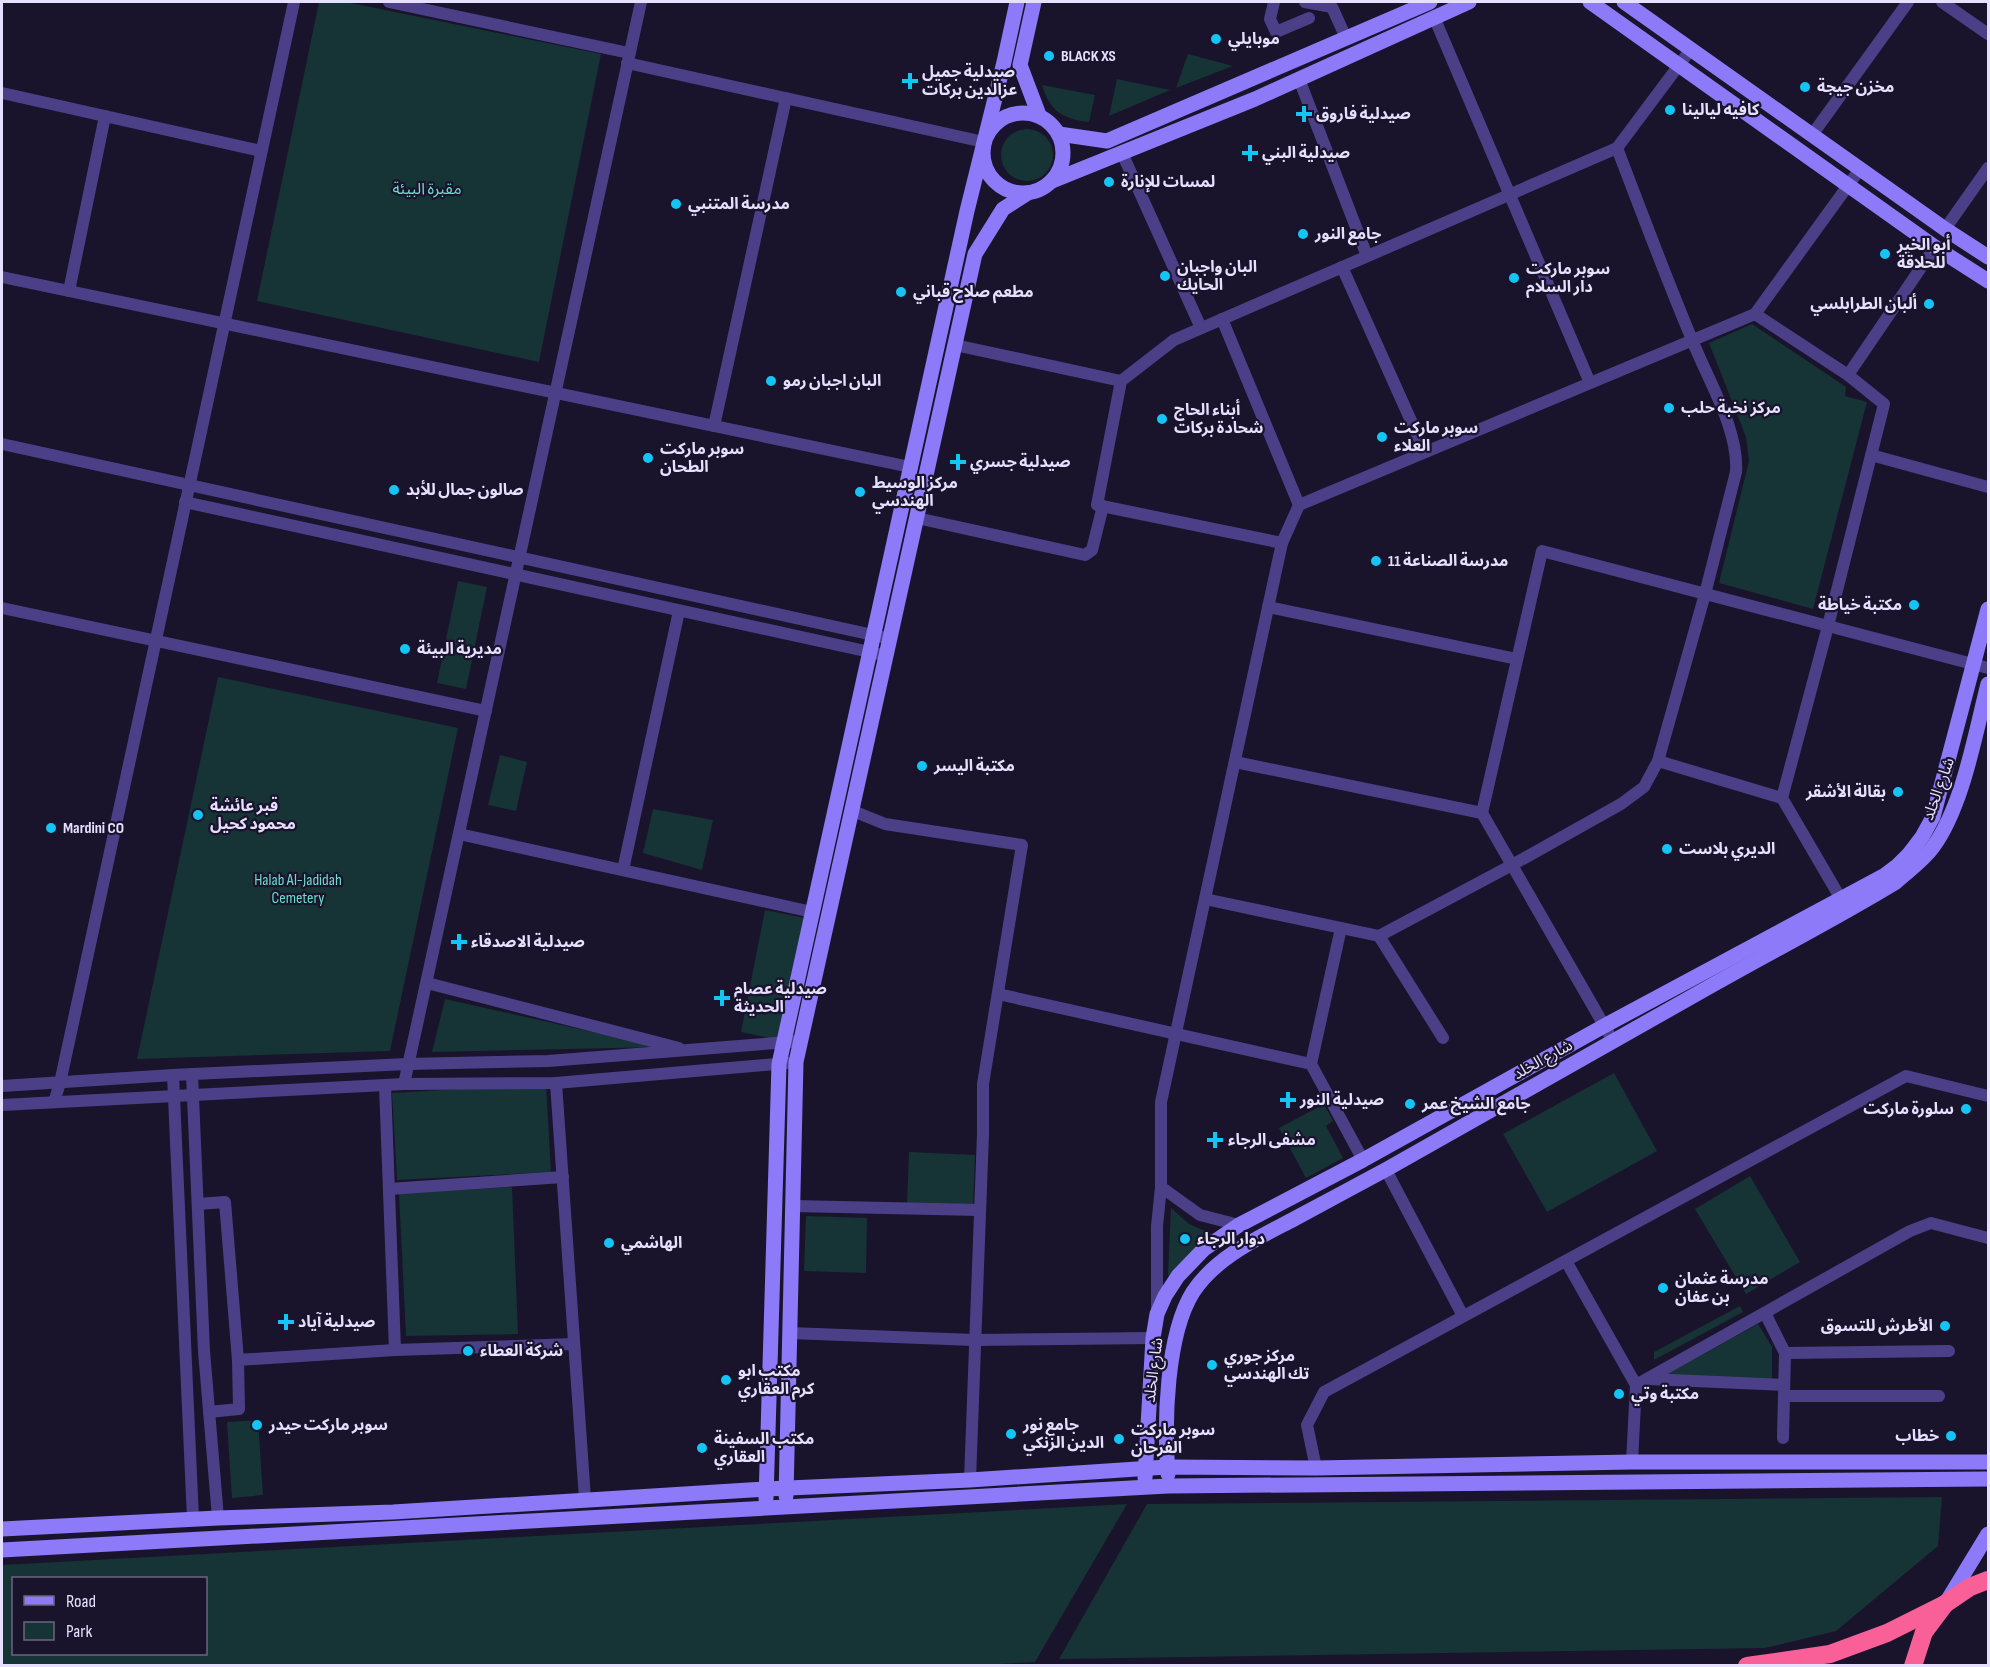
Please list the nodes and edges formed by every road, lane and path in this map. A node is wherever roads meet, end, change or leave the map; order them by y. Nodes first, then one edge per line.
1 (294, 2) edge
2 (389, 2) edge
3 (641, 2) edge
4 (1017, 2) edge
5 (1034, 2) edge
6 (1274, 2) edge
7 (1305, 2) edge
8 (1430, 2) edge
9 (1469, 2) edge
10 (1590, 2) edge
11 (1624, 2) edge
12 (1908, 2) edge
13 (1942, 2) edge
14 (1434, 17) junction
15 (1309, 18) dead end
16 (1989, 34) edge
17 (1346, 38) junction
18 (1691, 49) junction
19 (1309, 54) junction
20 (628, 58) junction
21 (1679, 65) junction
22 (1317, 71) junction
23 (1299, 79) junction
24 (2, 93) edge
25 (786, 98) junction
26 (1039, 115) junction
27 (105, 116) junction
28 (1059, 134) junction
29 (1812, 135) junction
30 (984, 142) junction
31 (1617, 148) junction
32 (261, 151) junction
33 (1122, 153) junction
34 (1989, 168) edge
35 (1860, 169) junction
36 (1052, 181) junction
37 (1848, 185) junction
38 (1028, 193) junction
39 (1510, 195) junction
40 (1945, 229) junction
41 (1935, 247) junction
42 (1367, 256) junction
43 (1989, 257) edge
44 (1342, 267) junction
45 (2, 277) edge
46 (1989, 281) edge
47 (69, 291) junction
48 (1755, 314) junction
49 (1222, 319) junction
50 (224, 323) junction
51 (1201, 328) junction
52 (1692, 341) junction
53 (955, 345) junction
54 (1848, 375) junction
55 (1121, 381) junction
56 (1590, 383) junction
57 (556, 393) junction
58 (714, 426) junction
59 (2, 444) edge
60 (1425, 452) junction
61 (1870, 455) junction
62 (910, 467) junction
63 (189, 485) junction
64 (1989, 487) edge
65 (185, 502) junction
66 (1299, 505) junction
67 (1103, 507) junction
68 (917, 518) junction
69 (896, 530) junction
70 (914, 535) junction
71 (1282, 543) junction
72 (520, 558) junction
73 (516, 575) junction
74 (1705, 594) junction
75 (1268, 607) junction
76 (2, 608) edge
77 (1989, 609) edge
78 (679, 611) junction
79 (1828, 626) junction
80 (873, 635) junction
81 (890, 639) junction
82 (155, 641) junction
83 (869, 652) junction
84 (887, 656) junction
85 (1518, 659) junction
86 (1981, 666) edge
87 (1989, 684) edge
88 (486, 711) junction
89 (1658, 761) junction
90 (1235, 762) junction
91 (1782, 798) junction
92 (853, 811) junction
93 (1482, 813) junction
94 (459, 834) junction
95 (1512, 865) junction
96 (623, 870) junction
97 (1205, 899) junction
98 (1841, 899) junction
99 (812, 912) junction
100 (1341, 928) junction
101 (1379, 936) junction
102 (427, 983) junction
103 (998, 994) junction
104 (1604, 1026) junction
105 (1175, 1035) junction
106 (1443, 1038) dead end
107 (801, 1041) junction
108 (1613, 1041) junction
109 (784, 1043) junction
110 (688, 1050) junction
111 (796, 1062) junction
112 (407, 1064) junction
113 (779, 1064) junction
114 (1311, 1064) junction
115 (192, 1074) junction
116 (173, 1075) junction
117 (60, 1083) junction
118 (556, 1083) junction
119 (404, 1084) junction
120 (2, 1086) edge
121 (385, 1086) junction
122 (193, 1096) junction
123 (1989, 1096) edge
124 (174, 1097) junction
125 (54, 1102) junction
126 (2, 1105) edge
127 (1363, 1160) junction
128 (1386, 1170) junction
129 (563, 1177) junction
130 (1161, 1187) junction
131 (389, 1189) junction
132 (198, 1204) junction
133 (793, 1206) junction
134 (980, 1210) junction
135 (1255, 1217) junction
136 (1239, 1225) junction
137 (1263, 1235) junction
138 (1989, 1238) edge
139 (1566, 1261) junction
140 (1765, 1313) junction
141 (1157, 1314) junction
142 (1463, 1316) junction
143 (790, 1333) junction
144 (1153, 1338) junction
145 (974, 1340) junction
146 (574, 1344) junction
147 (395, 1350) junction
148 (204, 1351) junction
149 (1949, 1351) dead end
150 (186, 1352) junction
151 (1785, 1353) junction
152 (238, 1360) junction
153 (1641, 1382) junction
154 (1784, 1391) junction
155 (1939, 1396) dead end
156 (209, 1412) junction
157 (1783, 1438) dead end
158 (1632, 1462) junction
159 (1989, 1462) edge
160 (1167, 1467) junction
161 (1145, 1468) junction
162 (1316, 1468) junction
163 (1989, 1479) edge
164 (970, 1480) junction
165 (1168, 1486) junction
166 (1145, 1487) junction
167 (785, 1488) junction
168 (766, 1489) junction
169 (585, 1499) junction
170 (786, 1507) junction
171 (766, 1508) junction
172 (218, 1518) junction
173 (193, 1519) junction
174 (2, 1529) edge
175 (1989, 1534) edge
176 (2, 1550) edge
177 (1989, 1581) edge
178 (1945, 1604) junction
179 (1747, 1665) edge
180 (1913, 1665) edge

1 - 32 street
2 - 20 street
3 - 20 street
4 - 30 street
5 - 26 street
6 - 15 street
7 - 17 street
8 - 17 street
9 - 14 street
10 - 21 street
11 - 18 street
12 - 29 street
13 - 16 street
14 - 22 street
14 - 39 street
17 - 19 street
18 - 21 street
18 - 29 street
19 - 22 street
19 - 28 street
20 - 25 street
20 - 57 street
21 - 31 street
21 - 37 street
22 - 23 street
23 - 33 street
23 - 42 street
24 - 27 street
25 - 30 street
25 - 58 street
26 - 28 street
26 - 30 street
27 - 32 street
27 - 47 street
28 - 36 street
29 - 35 street
30 - 38 street
30 - 62 street
31 - 39 street
31 - 52 street
32 - 50 street
33 - 36 street
33 - 51 street
34 - 40 street
35 - 37 street
35 - 40 street
36 - 38 street
37 - 41 street
37 - 48 street
38 - 53 street
39 - 42 street
39 - 56 street
40 - 43 street
41 - 46 street
41 - 54 street
42 - 44 street
44 - 49 street
44 - 60 street
45 - 47 street
47 - 50 street
48 - 52 street
48 - 54 street
49 - 51 street
49 - 66 street
50 - 57 street
50 - 63 street
51 - 55 street
52 - 56 street
52 - 74 street
53 - 55 street
53 - 68 street
54 - 61 street
55 - 67 street
56 - 60 street
57 - 58 street
57 - 72 street
58 - 62 street
59 - 63 street
60 - 66 street
61 - 64 street
61 - 79 street
62 - 69 street
63 - 65 street
63 - 72 street
65 - 73 street
65 - 82 street
66 - 71 street
67 - 68 street
67 - 71 street
68 - 70 street
69 - 70 street
69 - 80 street
70 - 81 street
71 - 75 street
72 - 73 street
72 - 80 street
73 - 78 street
73 - 88 street
74 - 79 street
74 - 85 street
74 - 89 street
75 - 85 street
75 - 90 street
76 - 82 street
77 - 86 street
78 - 83 street
78 - 96 street
79 - 86 street
79 - 91 street
80 - 81 street
80 - 83 street
81 - 84 street
82 - 88 street
82 - 117 street
83 - 84 street
83 - 99 street
84 - 92 street
85 - 93 street
86 - 98 street
87 - 108 street, شارع الخلد
88 - 94 street
89 - 91 street
89 - 95 street
90 - 93 street
90 - 97 street
91 - 98 street
92 - 103 street
92 - 107 street
93 - 95 street
94 - 96 street
94 - 102 street
95 - 101 street
95 - 104 street
96 - 99 street
97 - 100 street
97 - 105 street
98 - 104 street
99 - 109 street
100 - 101 street
100 - 114 street
101 - 106 street
102 - 110 street
102 - 112 street
103 - 105 street
103 - 134 street
104 - 108 street
104 - 127 street
105 - 114 street
105 - 130 street
107 - 109 street
107 - 111 street
108 - 128 street, شارع الخلد
109 - 110 street
109 - 113 street
110 - 112 street
111 - 113 street
111 - 133 street
112 - 115 street
112 - 119 street
113 - 118 street
113 - 168 street
114 - 127 street
115 - 116 street
115 - 122 street
116 - 117 street
116 - 124 street
117 - 120 street
117 - 125 street
118 - 119 street
118 - 129 street
119 - 121 street
121 - 122 street
121 - 131 street
122 - 124 street
122 - 132 street
123 - 139 street
124 - 125 street
124 - 150 street
125 - 126 street
127 - 135 street
128 - 137 street, شارع الخلد
128 - 142 street
129 - 131 street
129 - 146 street
130 - 136 street
130 - 141 street
131 - 147 street
132 - 148 street
132 - 152 street
133 - 134 street
133 - 143 street
134 - 145 street
135 - 136 street
135 - 137 street
136 - 141 street
137 - 160 street, شارع الخلد
138 - 140 street
139 - 142 street
139 - 153 street
140 - 151 street
140 - 153 street
141 - 144 street
142 - 162 street
143 - 145 street
143 - 167 street
144 - 145 street
144 - 161 street
145 - 164 street
146 - 147 street
146 - 169 street
147 - 152 street
148 - 150 street
148 - 156 street
149 - 151 street
150 - 173 street
151 - 154 street
152 - 156 street
153 - 154 street
153 - 158 street
154 - 155 street
154 - 157 street
156 - 172 street
158 - 159 street
158 - 162 street
160 - 161 street
160 - 162 street
160 - 165 street, شارع الخلد
161 - 164 street
161 - 166 street
163 - 165 street
164 - 167 street
165 - 166 street
166 - 170 street
167 - 168 street
167 - 170 street
168 - 169 street
168 - 171 street
169 - 172 street
170 - 171 street
171 - 176 street
172 - 173 street
173 - 174 street
175 - 178 street
177 - 178 highway
178 - 179 highway
178 - 180 highway

